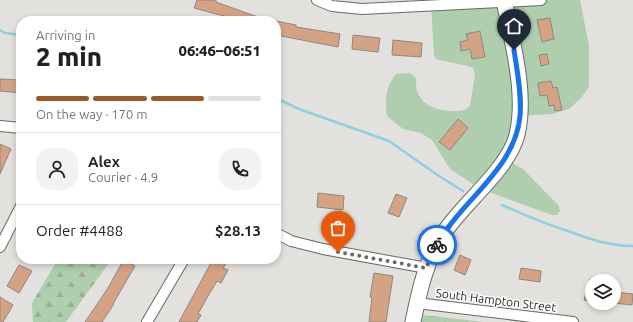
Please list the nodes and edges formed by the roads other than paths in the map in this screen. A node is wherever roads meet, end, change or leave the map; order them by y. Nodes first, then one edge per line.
1 (317, 0) edge
2 (541, 0) edge
3 (505, 1) edge
4 (0, 126) edge
5 (16, 128) edge
6 (16, 216) edge
7 (281, 236) edge
8 (0, 247) edge
9 (181, 264) edge
10 (426, 268) junction
11 (417, 303) junction
12 (146, 322) edge
13 (413, 322) edge
14 (573, 322) edge

1 - 3 street
2 - 3 street
3 - 10 street
4 - 5 street
6 - 8 street
7 - 10 street
9 - 12 street
10 - 11 street
11 - 13 street
11 - 14 street, South Hampton Street

